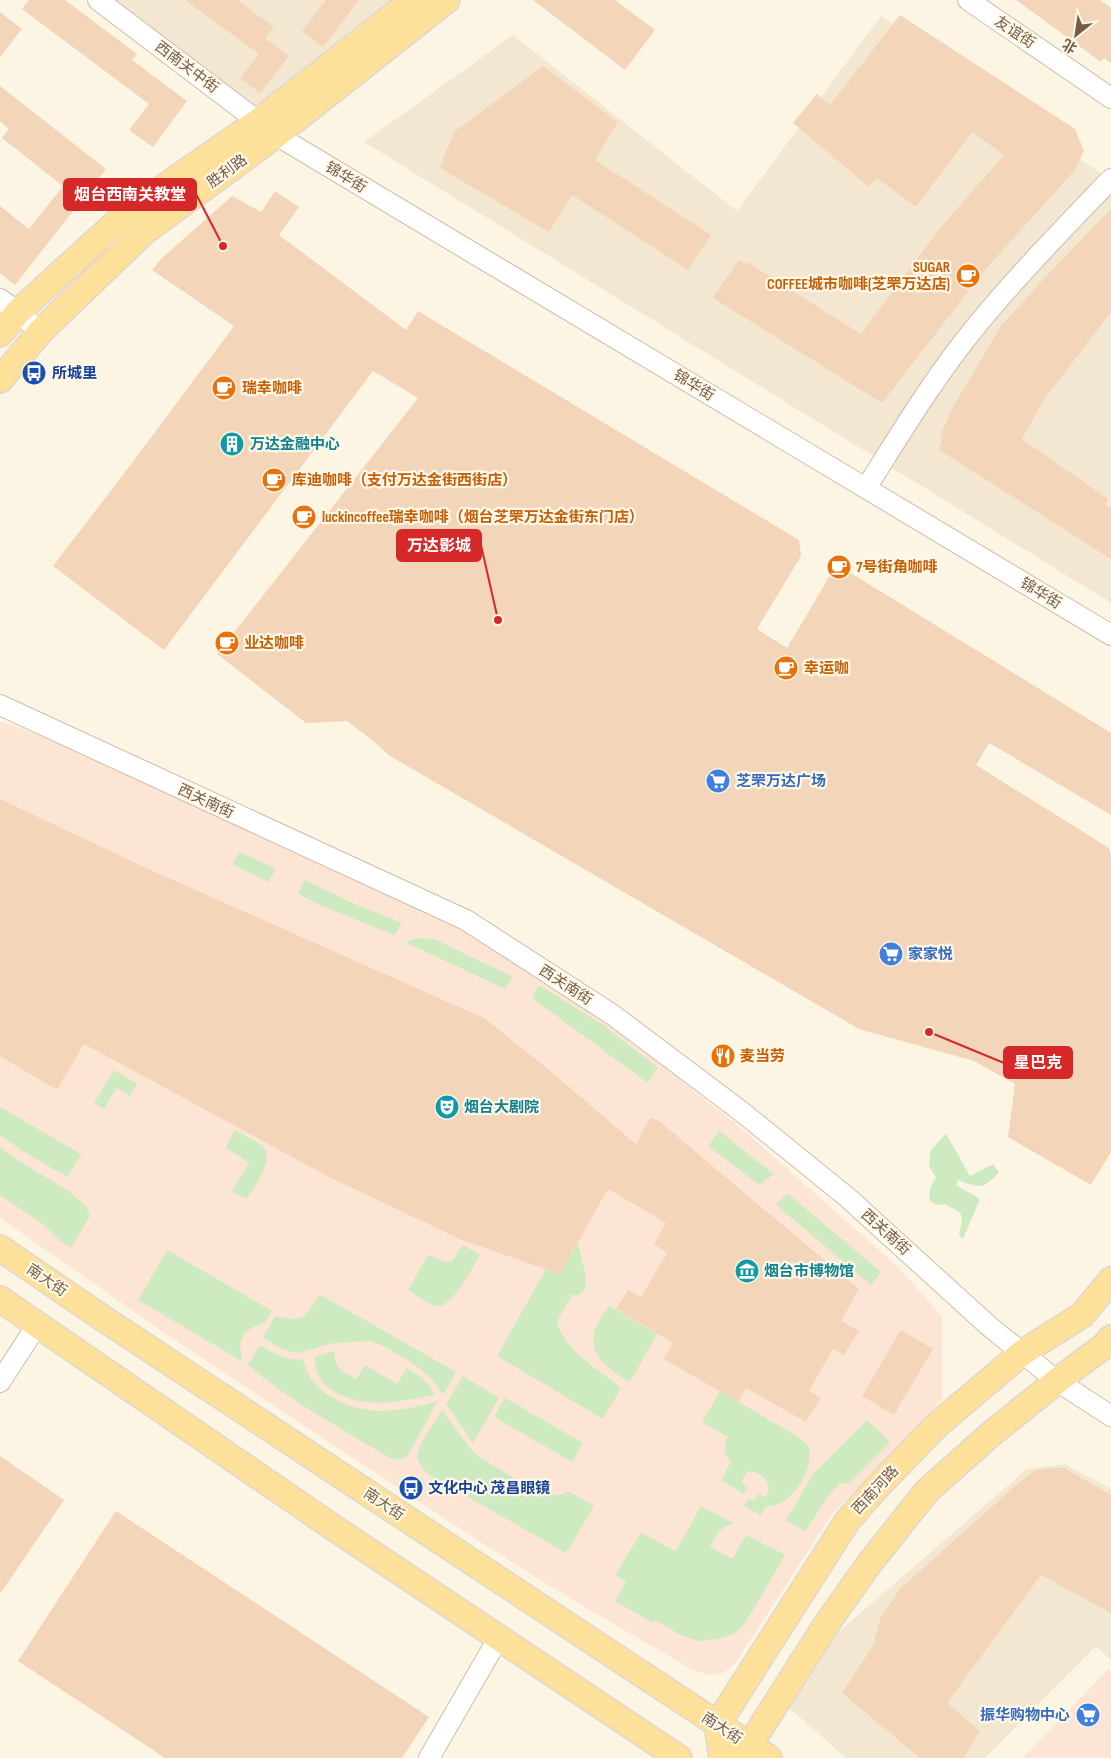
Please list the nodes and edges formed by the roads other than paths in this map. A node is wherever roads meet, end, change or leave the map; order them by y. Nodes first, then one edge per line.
1 (98, 0) edge
2 (413, 0) edge
3 (447, 0) edge
4 (968, 0) edge
5 (1111, 98) edge
6 (267, 128) junction
7 (1111, 179) edge
8 (9, 305) edge
9 (40, 332) junction
10 (0, 334) edge
11 (0, 380) edge
12 (866, 488) junction
13 (1111, 635) edge
14 (0, 705) edge
15 (0, 1248) edge
16 (1111, 1280) edge
17 (0, 1299) edge
18 (38, 1325) junction
19 (1111, 1338) edge
20 (1022, 1353) junction
21 (1057, 1381) junction
22 (0, 1382) edge
23 (1111, 1416) edge
24 (499, 1637) junction
25 (717, 1725) junction
26 (754, 1754) edge
27 (429, 1758) edge
28 (679, 1758) edge
29 (722, 1758) edge

1 - 6 street, 西南关中街
2 - 6 main road, 胜利路
3 - 6 main road, 胜利路
4 - 5 street, 友谊街
6 - 8 main road, 胜利路
6 - 9 main road, 胜利路
6 - 12 street, 锦华街
7 - 12 street
8 - 9 street
8 - 10 main road, 胜利路
9 - 11 main road, 胜利路
12 - 13 street, 锦华街
14 - 20 street, 西关南街
15 - 25 main road, 南大街
16 - 20 main road, 西南河路
17 - 18 main road
18 - 22 street
18 - 24 main road
19 - 21 main road
20 - 21 street, 西关南街
20 - 25 main road, 西南河路
21 - 23 street, 西关南街
21 - 26 main road
24 - 27 street
24 - 28 main road
25 - 26 main road, 南大街
25 - 29 main road

